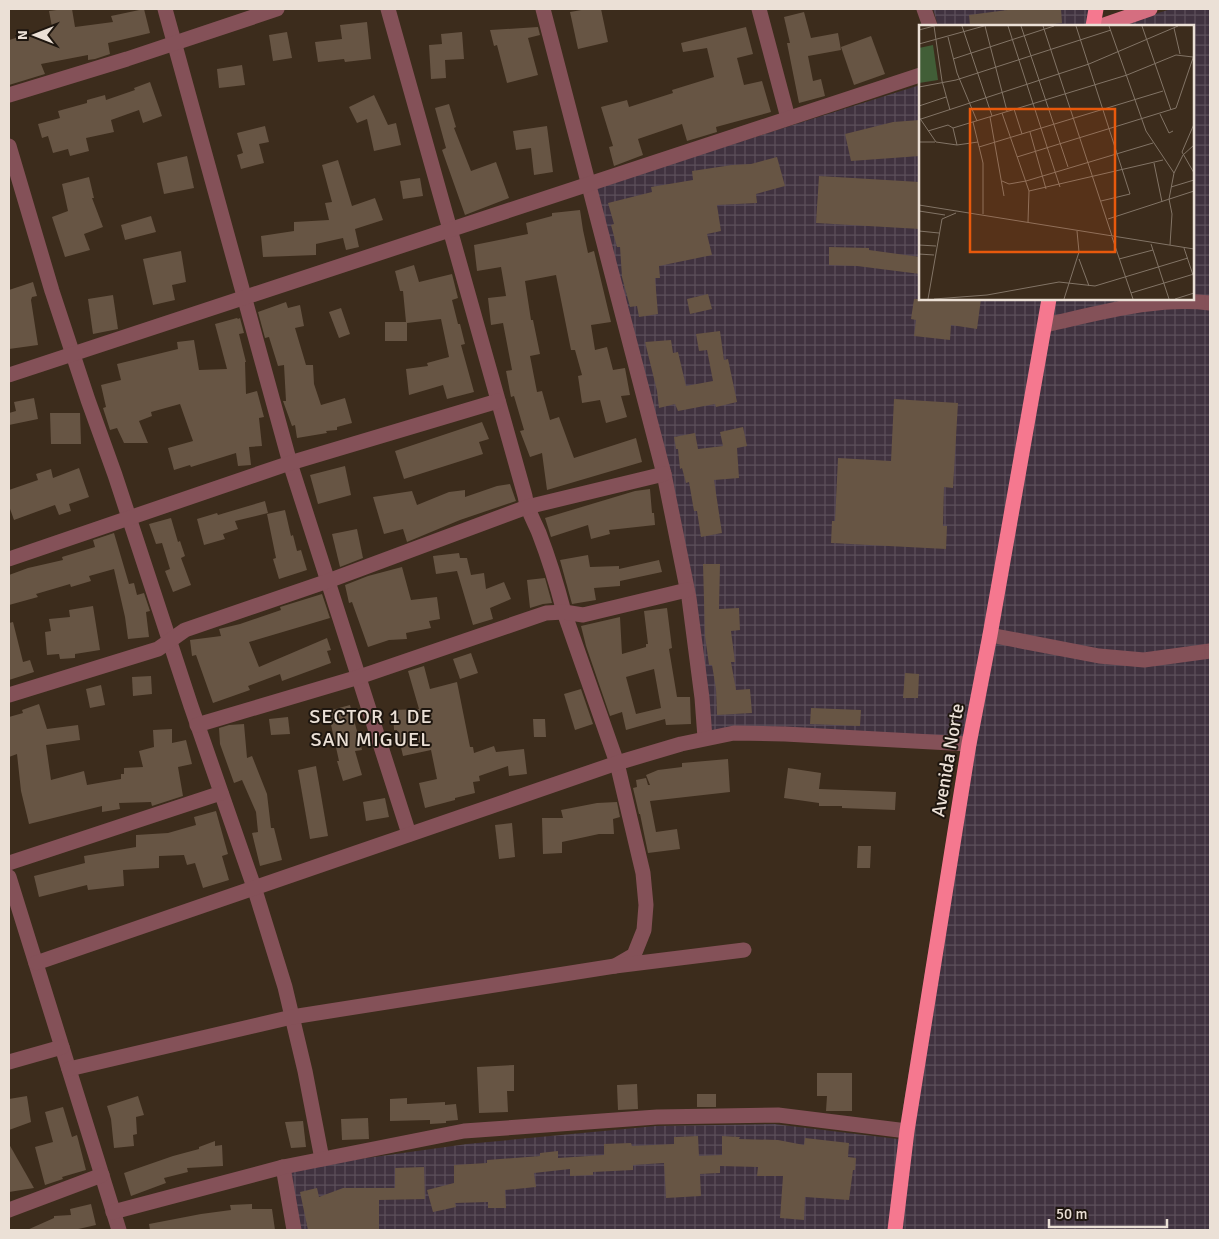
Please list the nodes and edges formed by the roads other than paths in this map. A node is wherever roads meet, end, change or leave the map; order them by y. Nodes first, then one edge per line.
1 (165, 9) edge
2 (277, 9) edge
3 (388, 9) edge
4 (543, 9) edge
5 (759, 9) edge
6 (924, 9) edge
7 (1096, 9) edge
8 (1150, 9) edge
9 (930, 25) edge
10 (1093, 25) edge
11 (1103, 25) edge
12 (175, 43) junction
13 (919, 75) edge
14 (9, 95) edge
15 (788, 118) junction
16 (9, 146) edge
17 (588, 184) junction
18 (450, 230) junction
19 (244, 297) junction
20 (1049, 300) edge
21 (1210, 304) edge
22 (1044, 325) junction
23 (73, 354) junction
24 (9, 375) edge
25 (498, 401) junction
26 (290, 463) junction
27 (664, 474) junction
28 (527, 507) junction
29 (129, 517) junction
30 (9, 559) edge
31 (328, 581) junction
32 (687, 590) junction
33 (564, 612) junction
34 (990, 636) junction
35 (170, 641) junction
36 (1210, 651) edge
37 (358, 678) junction
38 (9, 695) edge
39 (197, 725) junction
40 (705, 738) junction
41 (969, 744) junction
42 (617, 763) junction
43 (221, 793) junction
44 (409, 834) junction
45 (9, 863) edge
46 (9, 877) edge
47 (254, 887) junction
48 (16, 922) edge
49 (744, 950) dead end
50 (36, 963) junction
51 (615, 966) junction
52 (292, 1017) junction
53 (62, 1047) junction
54 (9, 1062) edge
55 (69, 1069) junction
56 (908, 1131) junction
57 (322, 1159) junction
58 (283, 1168) junction
59 (102, 1175) junction
60 (9, 1210) edge
61 (113, 1212) junction
62 (119, 1230) edge
63 (294, 1230) edge
64 (894, 1230) edge

1 - 12 street
2 - 12 street
3 - 18 street
4 - 17 street
5 - 15 street
6 - 9 street
7 - 10 highway
8 - 11 main road
12 - 14 street
12 - 19 street
13 - 15 street
15 - 17 street
16 - 23 street
17 - 18 street
17 - 27 street
18 - 19 street
18 - 25 street
19 - 23 street
19 - 26 street
20 - 22 highway, Avenida Norte
21 - 22 street
22 - 34 highway, Avenida Norte
23 - 24 street
23 - 29 street
25 - 26 street
25 - 28 street
26 - 29 street
26 - 31 street
27 - 28 street
27 - 32 street
28 - 31 street
28 - 33 street
29 - 30 street
29 - 35 street
31 - 35 street
31 - 37 street
32 - 33 street
32 - 40 street
33 - 37 street
33 - 42 street
34 - 36 street
34 - 41 highway, Avenida Norte
35 - 38 street
35 - 39 street
37 - 39 street
37 - 44 street
39 - 43 street
40 - 41 street
40 - 42 street
41 - 56 highway, Avenida Norte
42 - 44 street
42 - 51 street
43 - 45 street
43 - 47 street
44 - 47 street
46 - 48 street
47 - 50 street
47 - 52 street
48 - 50 street
49 - 51 street
50 - 53 street
51 - 52 street
52 - 55 street
52 - 57 street
53 - 54 street
53 - 55 street
55 - 59 street
56 - 57 street
56 - 64 highway, Avenida Norte
57 - 58 street
58 - 61 street
58 - 63 street
59 - 60 street
59 - 61 street
61 - 62 street

